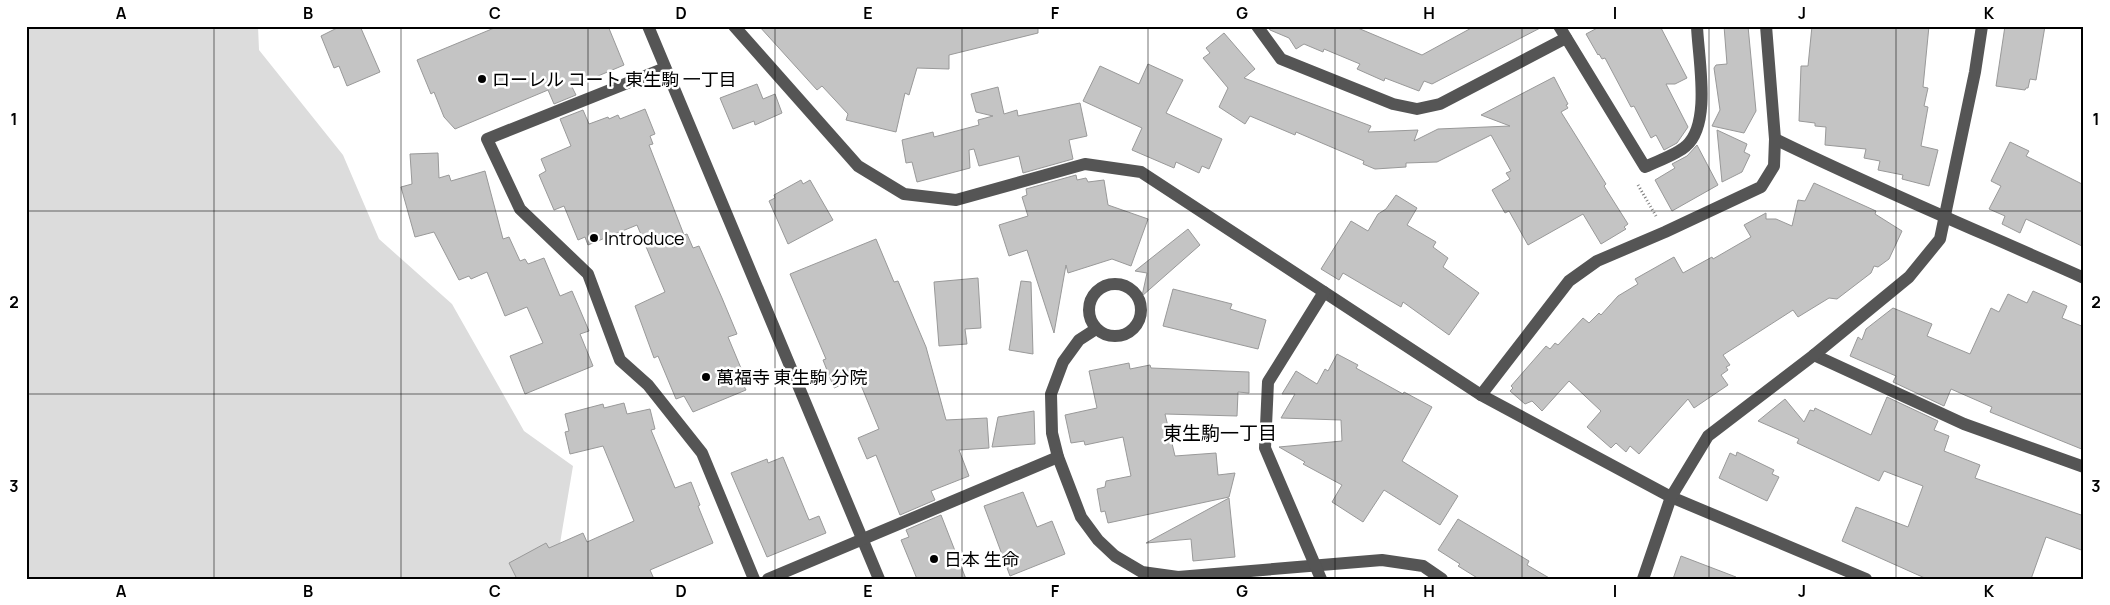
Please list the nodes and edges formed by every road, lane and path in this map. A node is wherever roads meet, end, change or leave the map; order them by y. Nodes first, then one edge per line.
1 (648, 26) edge
2 (734, 26) edge
3 (1257, 26) edge
4 (1559, 26) edge
5 (1697, 26) edge
6 (1766, 26) edge
7 (1982, 26) edge
8 (1566, 38) junction
9 (665, 68) junction
10 (1775, 139) junction
11 (1645, 167) junction
12 (1944, 215) junction
13 (1665, 232) junction
14 (2084, 278) edge
15 (1324, 292) junction
16 (1096, 329) junction
17 (1814, 355) junction
18 (1481, 395) junction
19 (1058, 457) junction
20 (2084, 467) edge
21 (1672, 497) junction
22 (863, 540) junction
23 (1314, 564) junction
24 (1264, 574) edge
25 (754, 579) edge
26 (768, 579) edge
27 (879, 579) edge
28 (1321, 579) edge
29 (1442, 579) edge
30 (1643, 579) edge
31 (1866, 579) edge

1 - 9 street
2 - 15 street
3 - 8 street
4 - 8 street
5 - 11 street
6 - 10 street
7 - 12 street
8 - 11 street
9 - 22 street
9 - 25 street
10 - 12 street
10 - 13 street
11 - 13 path
12 - 14 street
12 - 17 street
13 - 18 street
15 - 18 street
15 - 23 street
16 - 16 street
16 - 19 street
17 - 20 street
17 - 21 street
18 - 21 street
19 - 22 street
19 - 24 street
21 - 30 street
21 - 31 street
22 - 26 street
22 - 27 street
23 - 24 street
23 - 28 street
23 - 29 street

